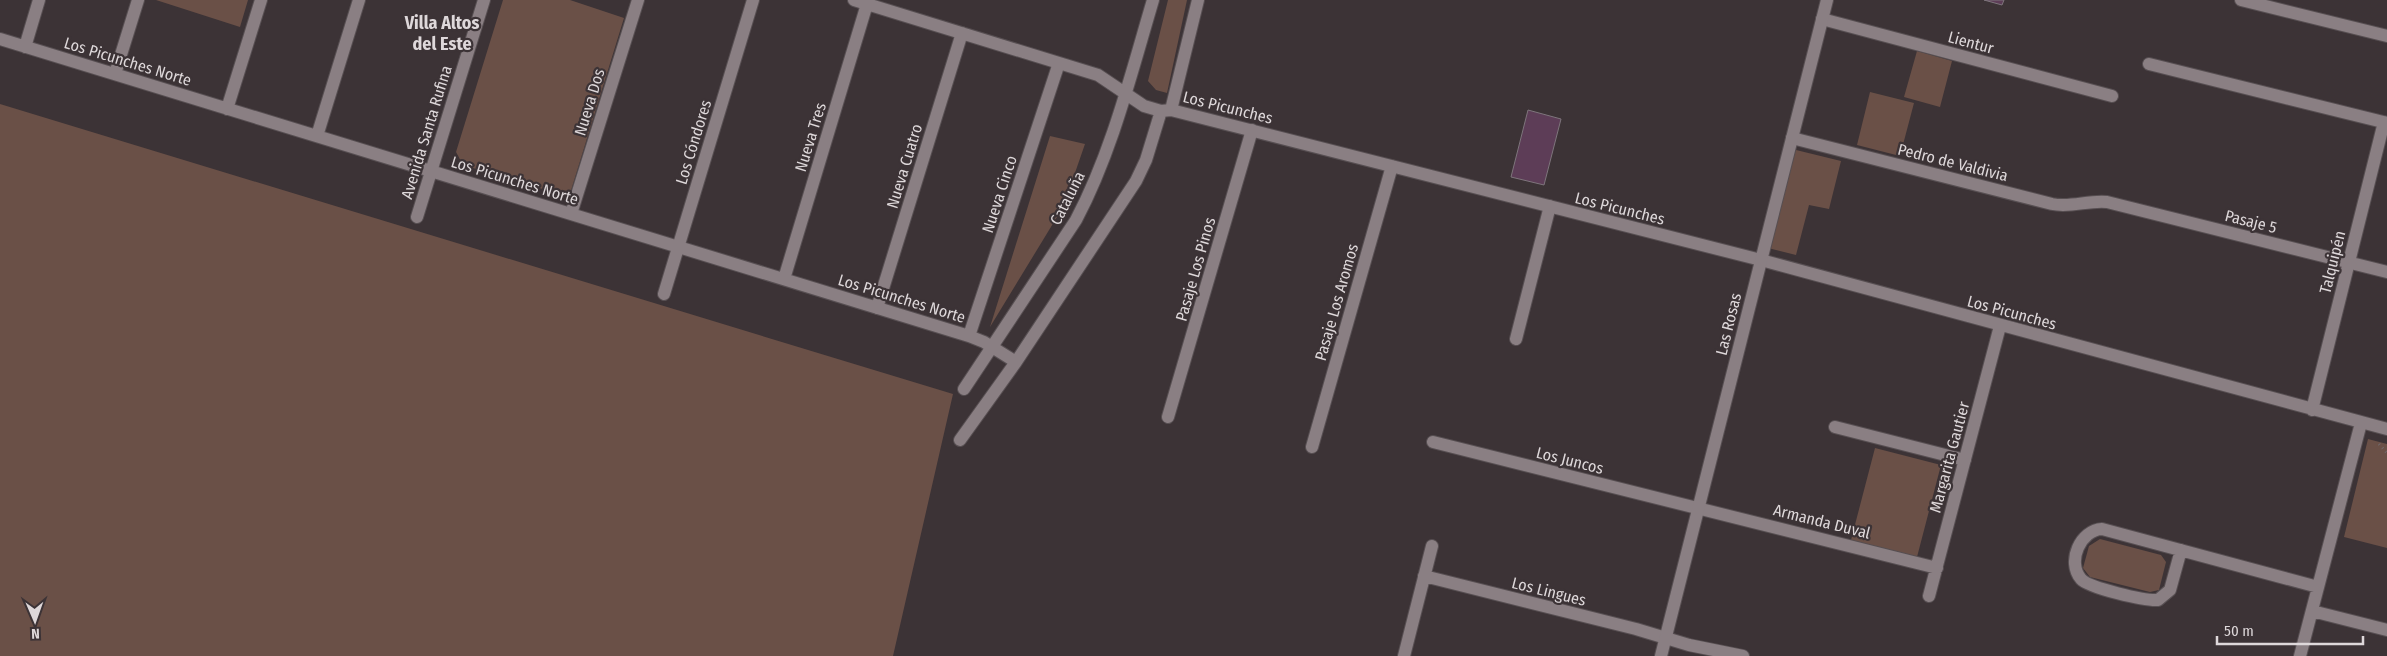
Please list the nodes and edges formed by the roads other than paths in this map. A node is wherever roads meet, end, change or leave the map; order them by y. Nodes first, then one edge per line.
1 (39, 0) edge
2 (138, 0) edge
3 (260, 0) edge
4 (359, 0) edge
5 (484, 0) edge
6 (638, 0) edge
7 (753, 0) edge
8 (854, 0) edge
9 (1153, 0) edge
10 (1198, 0) edge
11 (1827, 0) edge
12 (2241, 0) edge
13 (867, 4) junction
14 (1822, 19) junction
15 (962, 33) junction
16 (2387, 36) edge
17 (0, 39) edge
18 (25, 47) junction
19 (1059, 63) junction
20 (2149, 64) dead end
21 (115, 74) junction
22 (1125, 92) junction
23 (2112, 96) dead end
24 (227, 109) junction
25 (1166, 110) junction
26 (2385, 122) edge
27 (1252, 130) junction
28 (317, 136) junction
29 (1792, 138) junction
30 (1392, 166) junction
31 (430, 171) junction
32 (2107, 202) joint
33 (1550, 206) junction
34 (571, 214) junction
35 (417, 217) dead end
36 (678, 247) junction
37 (1761, 260) junction
38 (2349, 263) junction
39 (2387, 272) edge
40 (784, 279) junction
41 (664, 294) dead end
42 (877, 308) junction
43 (2000, 326) junction
44 (968, 336) junction
45 (1516, 339) dead end
46 (993, 347) junction
47 (1016, 362) junction
48 (964, 389) dead end
49 (2312, 410) junction
50 (1168, 417) dead end
51 (2361, 423) junction
52 (1835, 428) dead end
53 (2387, 429) edge
54 (960, 440) dead end
55 (1433, 442) dead end
56 (1312, 447) dead end
57 (1965, 460) junction
58 (1698, 508) junction
59 (1432, 546) dead end
60 (2181, 550) junction
61 (1937, 568) junction
62 (1424, 576) junction
63 (2318, 587) junction
64 (1929, 596) dead end
65 (2312, 611) junction
66 (2387, 630) edge
67 (1665, 638) junction
68 (1404, 656) edge
69 (1660, 656) edge
70 (1743, 656) edge
71 (2300, 656) edge

1 - 18 street
2 - 21 street
3 - 24 street
4 - 28 street
5 - 31 street, Avenida Santa Rufina
6 - 34 street, Nueva Dos
7 - 36 street, Los Cóndores
8 - 13 street, Los Picunches
9 - 22 street, Cataluña
10 - 25 street
11 - 14 street, Las Rosas
12 - 16 street
13 - 15 street, Los Picunches
13 - 40 street, Nueva Tres
14 - 23 street, Lientur
14 - 29 street, Las Rosas
15 - 19 street, Los Picunches
15 - 42 street, Nueva Cuatro
17 - 18 street, Los Picunches Norte
18 - 21 street, Los Picunches Norte
19 - 22 street, Los Picunches
19 - 44 street, Nueva Cinco
20 - 26 street
21 - 24 street, Los Picunches Norte
22 - 25 street, Los Picunches
22 - 46 street, Cataluña
24 - 28 street, Los Picunches Norte
25 - 27 street, Los Picunches
25 - 47 street
26 - 38 street, Talquipén
27 - 30 street, Los Picunches
27 - 50 street, Pasaje Los Pinos
28 - 31 street, Los Picunches Norte
29 - 32 street, Pedro de Valdivia
29 - 37 street, Las Rosas
30 - 33 street, Los Picunches
30 - 56 street, Pasaje Los Aromos
31 - 34 street, Los Picunches Norte
31 - 35 street, Avenida Santa Rufina
32 - 38 street, Pasaje 5
33 - 37 street, Los Picunches
33 - 45 street
34 - 36 street, Los Picunches Norte
36 - 40 street, Los Picunches Norte
36 - 41 street, Los Cóndores
37 - 43 street, Los Picunches
37 - 58 street, Las Rosas
38 - 39 street, Pasaje 5
38 - 49 street, Talquipén
40 - 42 street, Los Picunches Norte
42 - 44 street, Los Picunches Norte
43 - 49 street, Los Picunches
43 - 57 street, Margarita Gautier
44 - 46 street, Los Picunches Norte
46 - 47 street, Los Picunches Norte
46 - 48 street, Cataluña
47 - 54 street
49 - 51 street, Los Picunches
51 - 53 street, Los Picunches
51 - 63 street
52 - 57 street
55 - 58 street, Los Juncos
57 - 61 street, Margarita Gautier
58 - 61 street, Armanda Duval
58 - 67 street, Las Rosas
59 - 62 street
60 - 60 street
60 - 63 street
61 - 64 street, Margarita Gautier
62 - 67 street, Los Lingues
62 - 68 street
63 - 65 street
65 - 66 street
65 - 71 street
67 - 69 street, Las Rosas
67 - 70 street, Los Lingues

